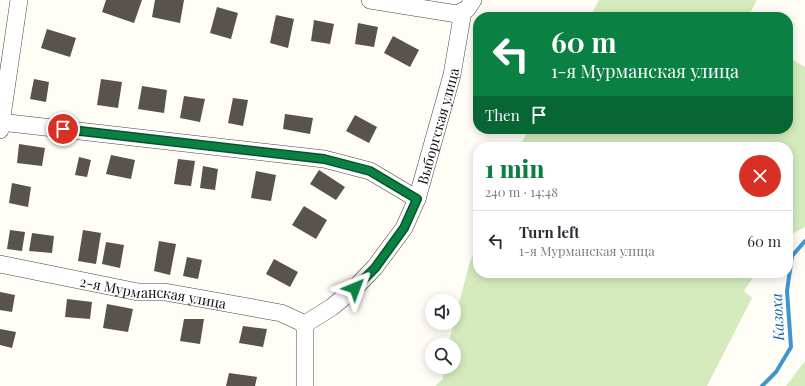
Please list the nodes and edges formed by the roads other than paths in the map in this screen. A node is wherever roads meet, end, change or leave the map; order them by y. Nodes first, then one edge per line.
1 (19, 0) edge
2 (370, 0) edge
3 (464, 8) edge
4 (0, 124) edge
5 (417, 199) junction
6 (0, 264) edge
7 (305, 324) junction
8 (306, 386) edge

1 - 4 street
2 - 3 street
3 - 5 street, Выборгская улица
4 - 5 street
5 - 7 street, Выборгская улица
6 - 7 street, 2-я Мурманская улица
7 - 8 street

